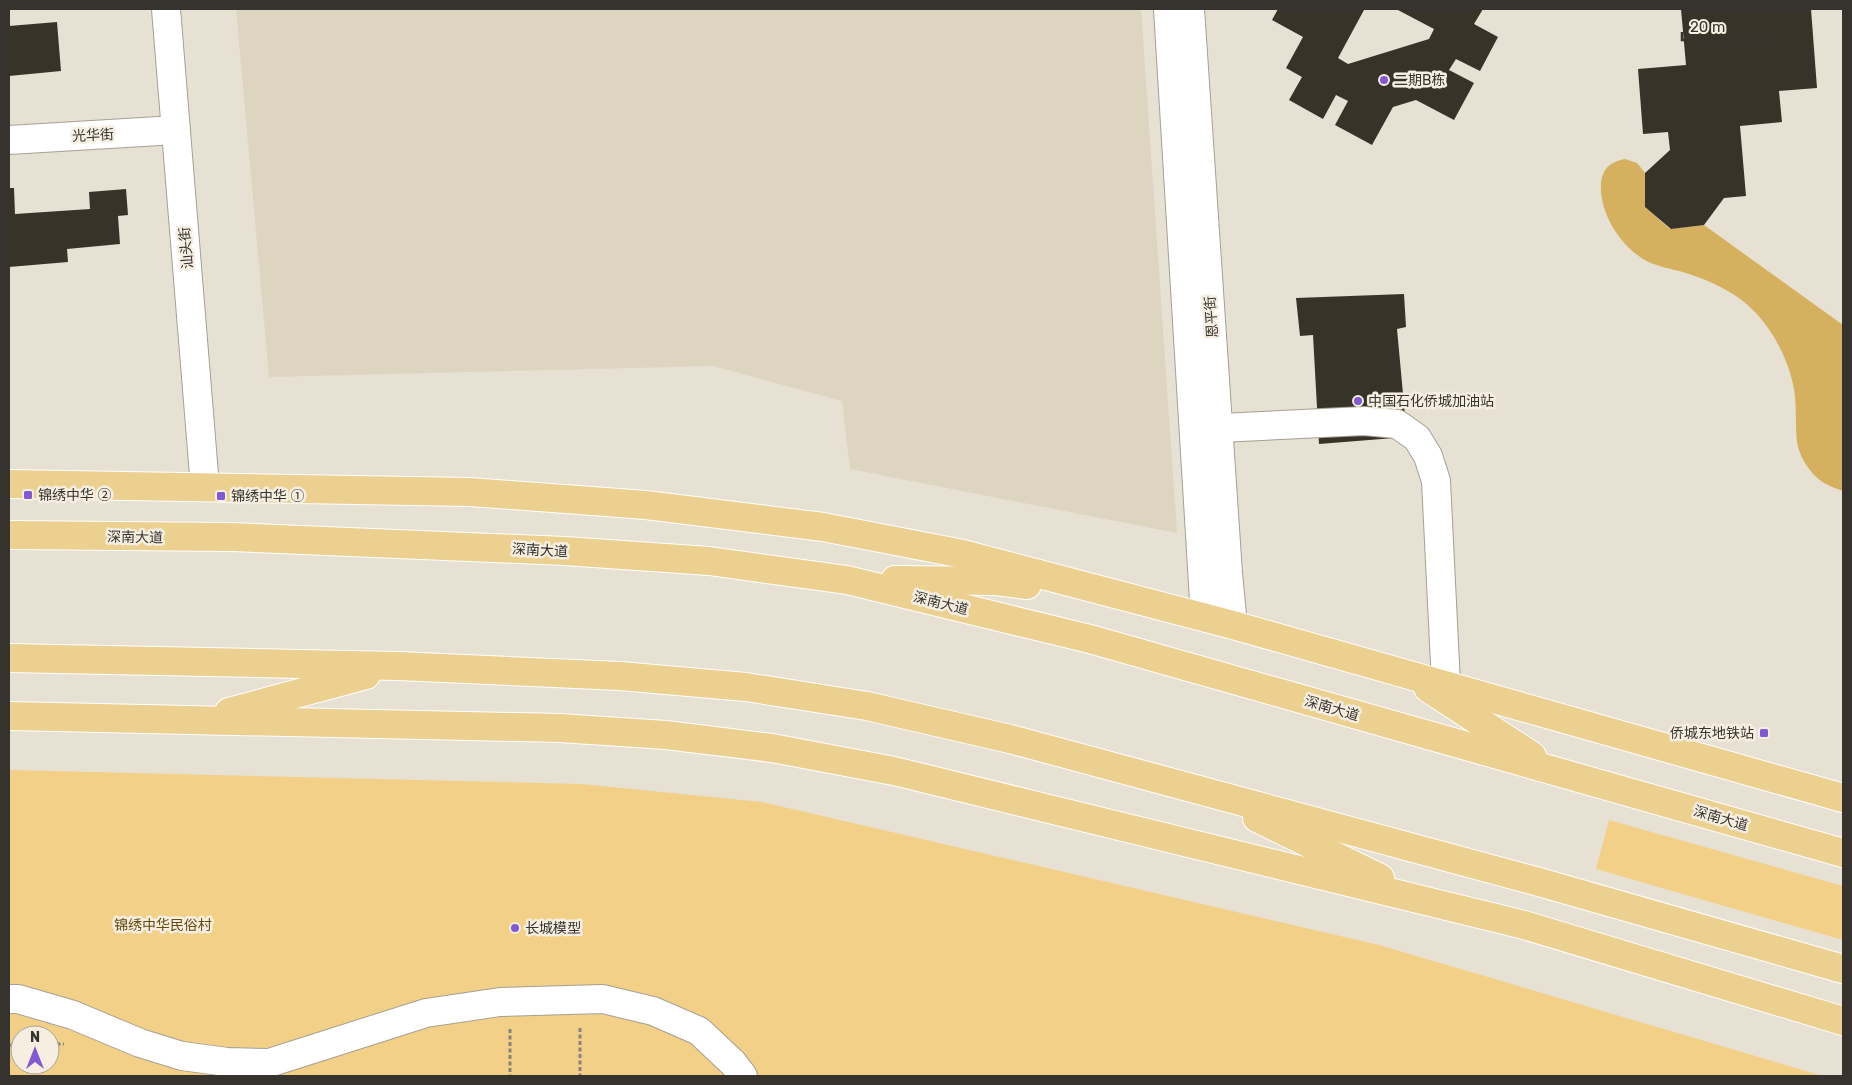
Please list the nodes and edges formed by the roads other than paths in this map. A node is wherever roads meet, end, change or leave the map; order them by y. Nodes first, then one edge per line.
1 (166, 9) edge
2 (1168, 9) edge
3 (1190, 9) edge
4 (176, 130) junction
5 (9, 140) edge
6 (1206, 429) junction
7 (9, 484) edge
8 (205, 487) junction
9 (9, 535) edge
10 (847, 580) junction
11 (1135, 600) junction
12 (1205, 618) junction
13 (1233, 625) junction
14 (9, 658) edge
15 (398, 666) junction
16 (1406, 673) junction
17 (1446, 684) junction
18 (9, 716) edge
19 (199, 720) junction
20 (1554, 770) junction
21 (1199, 790) junction
22 (1843, 798) edge
23 (1843, 853) edge
24 (1422, 899) junction
25 (1843, 969) edge
26 (9, 999) edge
27 (1843, 1020) edge
28 (744, 1076) edge

1 - 4 street, 汕头街
2 - 6 street, 恩平街
3 - 6 street, 恩平街
4 - 5 street, 光华街
4 - 8 street, 汕头街
6 - 12 street, 恩平街
6 - 13 street, 恩平街
6 - 17 street
7 - 8 main road
8 - 11 main road
9 - 10 main road, 深南大道
10 - 11 main road
10 - 20 main road, 深南大道
11 - 12 main road
12 - 13 main road
13 - 16 main road
14 - 15 main road
15 - 19 main road
15 - 21 main road
16 - 17 main road
16 - 20 main road
17 - 22 main road
18 - 19 main road
19 - 24 main road
20 - 23 main road, 深南大道
21 - 24 main road
21 - 25 main road
24 - 27 main road
26 - 28 street

